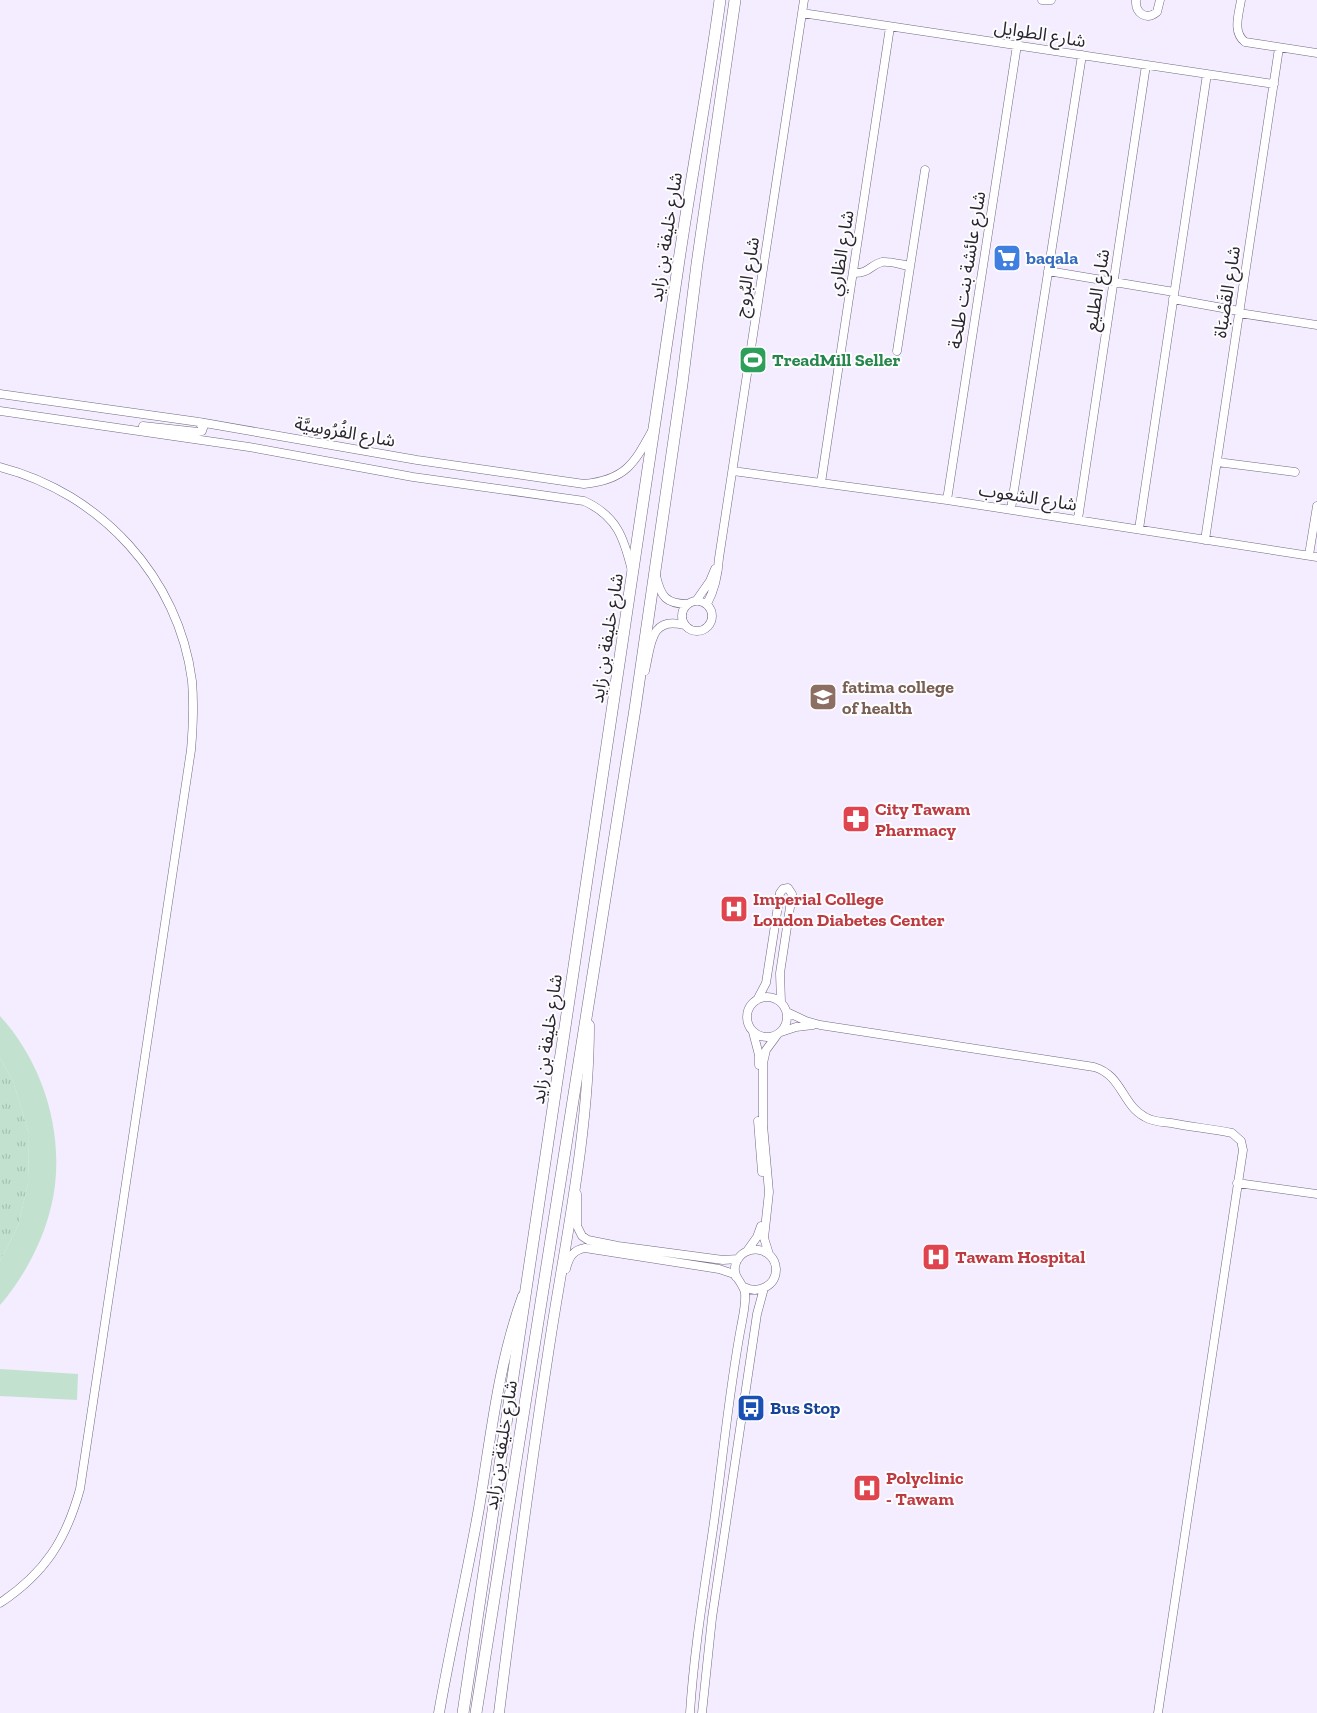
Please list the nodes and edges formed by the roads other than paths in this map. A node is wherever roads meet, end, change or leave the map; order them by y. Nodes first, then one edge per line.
1 (720, 0) edge
2 (735, 0) edge
3 (804, 0) edge
4 (1042, 0) edge
5 (1050, 0) edge
6 (1136, 0) edge
7 (1160, 0) edge
8 (1241, 0) edge
9 (802, 13) junction
10 (890, 27) junction
11 (1017, 45) junction
12 (1279, 48) junction
13 (1317, 53) edge
14 (1082, 55) junction
15 (1146, 65) junction
16 (1207, 74) junction
17 (1274, 84) junction
18 (925, 170) dead end
19 (910, 266) junction
20 (1048, 271) junction
21 (853, 274) junction
22 (1114, 282) junction
23 (1174, 295) junction
24 (1239, 312) junction
25 (1317, 325) edge
26 (898, 351) dead end
27 (0, 394) edge
28 (0, 411) edge
29 (199, 422) junction
30 (656, 423) junction
31 (119, 427) junction
32 (1216, 462) junction
33 (0, 467) edge
34 (733, 471) junction
35 (1295, 472) dead end
36 (821, 483) junction
37 (947, 500) junction
38 (1317, 506) edge
39 (1011, 509) junction
40 (1078, 519) junction
41 (1138, 529) junction
42 (1205, 540) junction
43 (1313, 556) edge
44 (719, 558) junction
45 (655, 572) junction
46 (633, 579) junction
47 (696, 601) junction
48 (688, 604) junction
49 (707, 604) junction
50 (684, 625) junction
51 (635, 709) junction
52 (757, 1000) junction
53 (781, 1002) junction
54 (589, 1005) junction
55 (787, 1012) junction
56 (820, 1025) junction
57 (754, 1032) junction
58 (779, 1033) junction
59 (575, 1180) junction
60 (1237, 1183) junction
61 (1317, 1194) edge
62 (747, 1251) junction
63 (769, 1254) junction
64 (738, 1259) junction
65 (736, 1278) junction
66 (529, 1281) junction
67 (560, 1282) junction
68 (744, 1287) junction
69 (764, 1288) junction
70 (724, 1446) junction
71 (732, 1478) junction
72 (0, 1603) edge
73 (440, 1713) edge
74 (463, 1713) edge
75 (476, 1713) edge
76 (499, 1713) edge
77 (690, 1713) edge
78 (702, 1713) edge
79 (1158, 1713) edge

1 - 30 highway, شارع خليفة بن زايد
2 - 45 highway, شارع خليفة بن زايد
3 - 9 street, شارع البُروج
4 - 5 street
6 - 7 street
8 - 12 street
9 - 10 street, شارع الطوايل
9 - 34 street, شارع البُروج
10 - 11 street, شارع الطوايل
10 - 21 street, شارع الظاري
11 - 14 street, شارع الطوايل
11 - 37 street, شارع عائشة بنت طلحة
12 - 13 street
12 - 17 street, شارع القَصْبَاة
14 - 15 street, شارع الطوايل
14 - 20 street
15 - 16 street, شارع الطوايل
15 - 22 street, شارع الطليع
16 - 17 street, شارع الطوايل
16 - 23 street
17 - 24 street, شارع القَصْبَاة
18 - 19 street
19 - 21 street
19 - 26 street
20 - 22 street
20 - 39 street
21 - 36 street, شارع الظاري
22 - 23 street
22 - 40 street, شارع الطليع
23 - 24 street
23 - 41 street
24 - 25 street
24 - 32 street, شارع القَصْبَاة
27 - 29 street, شارع الفُرُوسِيَّة
28 - 31 street, شارع الفُرُوسِيَّة
29 - 30 street, شارع الفُرُوسِيَّة
29 - 31 street
30 - 46 highway, شارع خليفة بن زايد
31 - 46 street, شارع الفُرُوسِيَّة
32 - 35 street
32 - 42 street, شارع القَصْبَاة
33 - 72 street
34 - 36 street, شارع الشعوب
34 - 44 street, شارع البُروج
36 - 37 street, شارع الشعوب
37 - 39 street, شارع الشعوب
38 - 43 street
39 - 40 street, شارع الشعوب
40 - 41 street, شارع الشعوب
41 - 42 street, شارع الشعوب
42 - 43 street, شارع الشعوب
44 - 47 street, شارع البُروج
44 - 49 street, شارع البُروج
45 - 48 street
45 - 51 highway, شارع خليفة بن زايد
46 - 66 highway, شارع خليفة بن زايد
47 - 48 street
47 - 49 street
48 - 50 street
49 - 50 street
50 - 51 street
51 - 54 highway, شارع خليفة بن زايد
52 - 53 street
52 - 53 street
52 - 57 street
53 - 55 street
54 - 59 main road, شارع خليفة بن زايد
54 - 75 highway, شارع خليفة بن زايد
55 - 56 street
55 - 58 street
56 - 58 street
56 - 60 street
57 - 58 street
57 - 62 street
58 - 63 street
59 - 64 street
59 - 67 main road, شارع خليفة بن زايد
60 - 61 street
60 - 79 street
62 - 63 street
62 - 64 street
63 - 69 street
64 - 65 street
65 - 67 street
65 - 68 street
66 - 73 main road, شارع خليفة بن زايد
66 - 74 highway, شارع خليفة بن زايد
67 - 76 main road, شارع خليفة بن زايد
68 - 69 street
68 - 70 street
69 - 71 street
70 - 71 street
70 - 77 street
71 - 78 street

